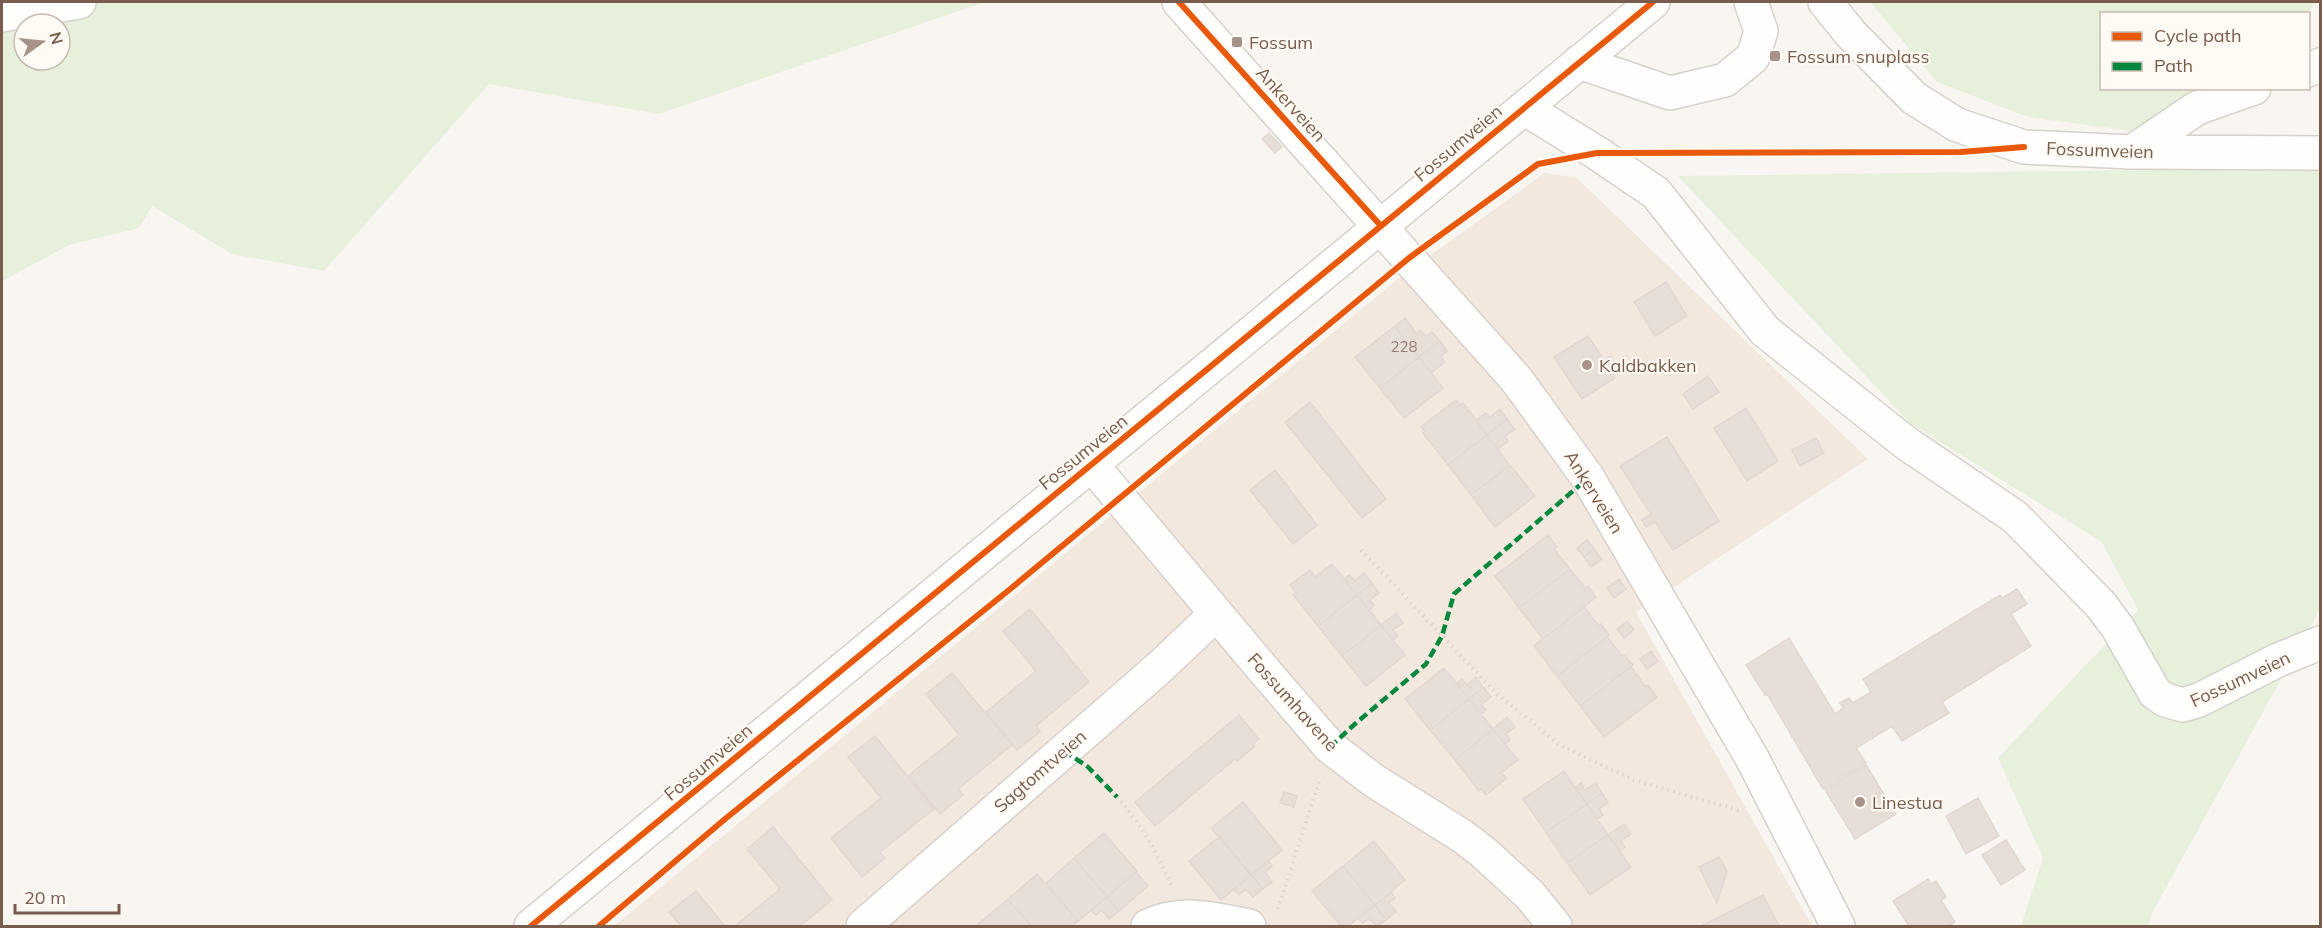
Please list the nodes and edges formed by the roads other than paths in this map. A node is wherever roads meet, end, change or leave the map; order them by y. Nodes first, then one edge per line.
1 (79, 2) edge
2 (1179, 2) edge
3 (1653, 2) edge
4 (1750, 2) edge
5 (1825, 2) edge
6 (2, 15) edge
7 (1580, 62) junction
8 (2248, 90) edge
9 (1524, 108) junction
10 (2132, 152) junction
11 (2320, 153) edge
12 (1381, 226) junction
13 (1091, 464) junction
14 (1216, 615) junction
15 (2320, 643) edge
16 (1263, 921) edge
17 (531, 927) edge
18 (863, 927) edge
19 (1148, 927) edge
20 (1555, 927) edge
21 (1838, 927) edge

1 - 6 street
2 - 12 street, Ankerveien
3 - 7 street, Fossumveien
4 - 7 street
5 - 10 street, Fossumveien
7 - 9 street, Fossumveien
8 - 10 street
9 - 12 street, Fossumveien
9 - 15 street, Fossumveien
10 - 11 street, Fossumveien
12 - 13 street, Fossumveien
12 - 21 street, Ankerveien
13 - 14 street, Fossumhavene
13 - 17 street, Fossumveien
14 - 18 street, Sagtomtveien
14 - 20 street, Fossumhavene
16 - 19 street

